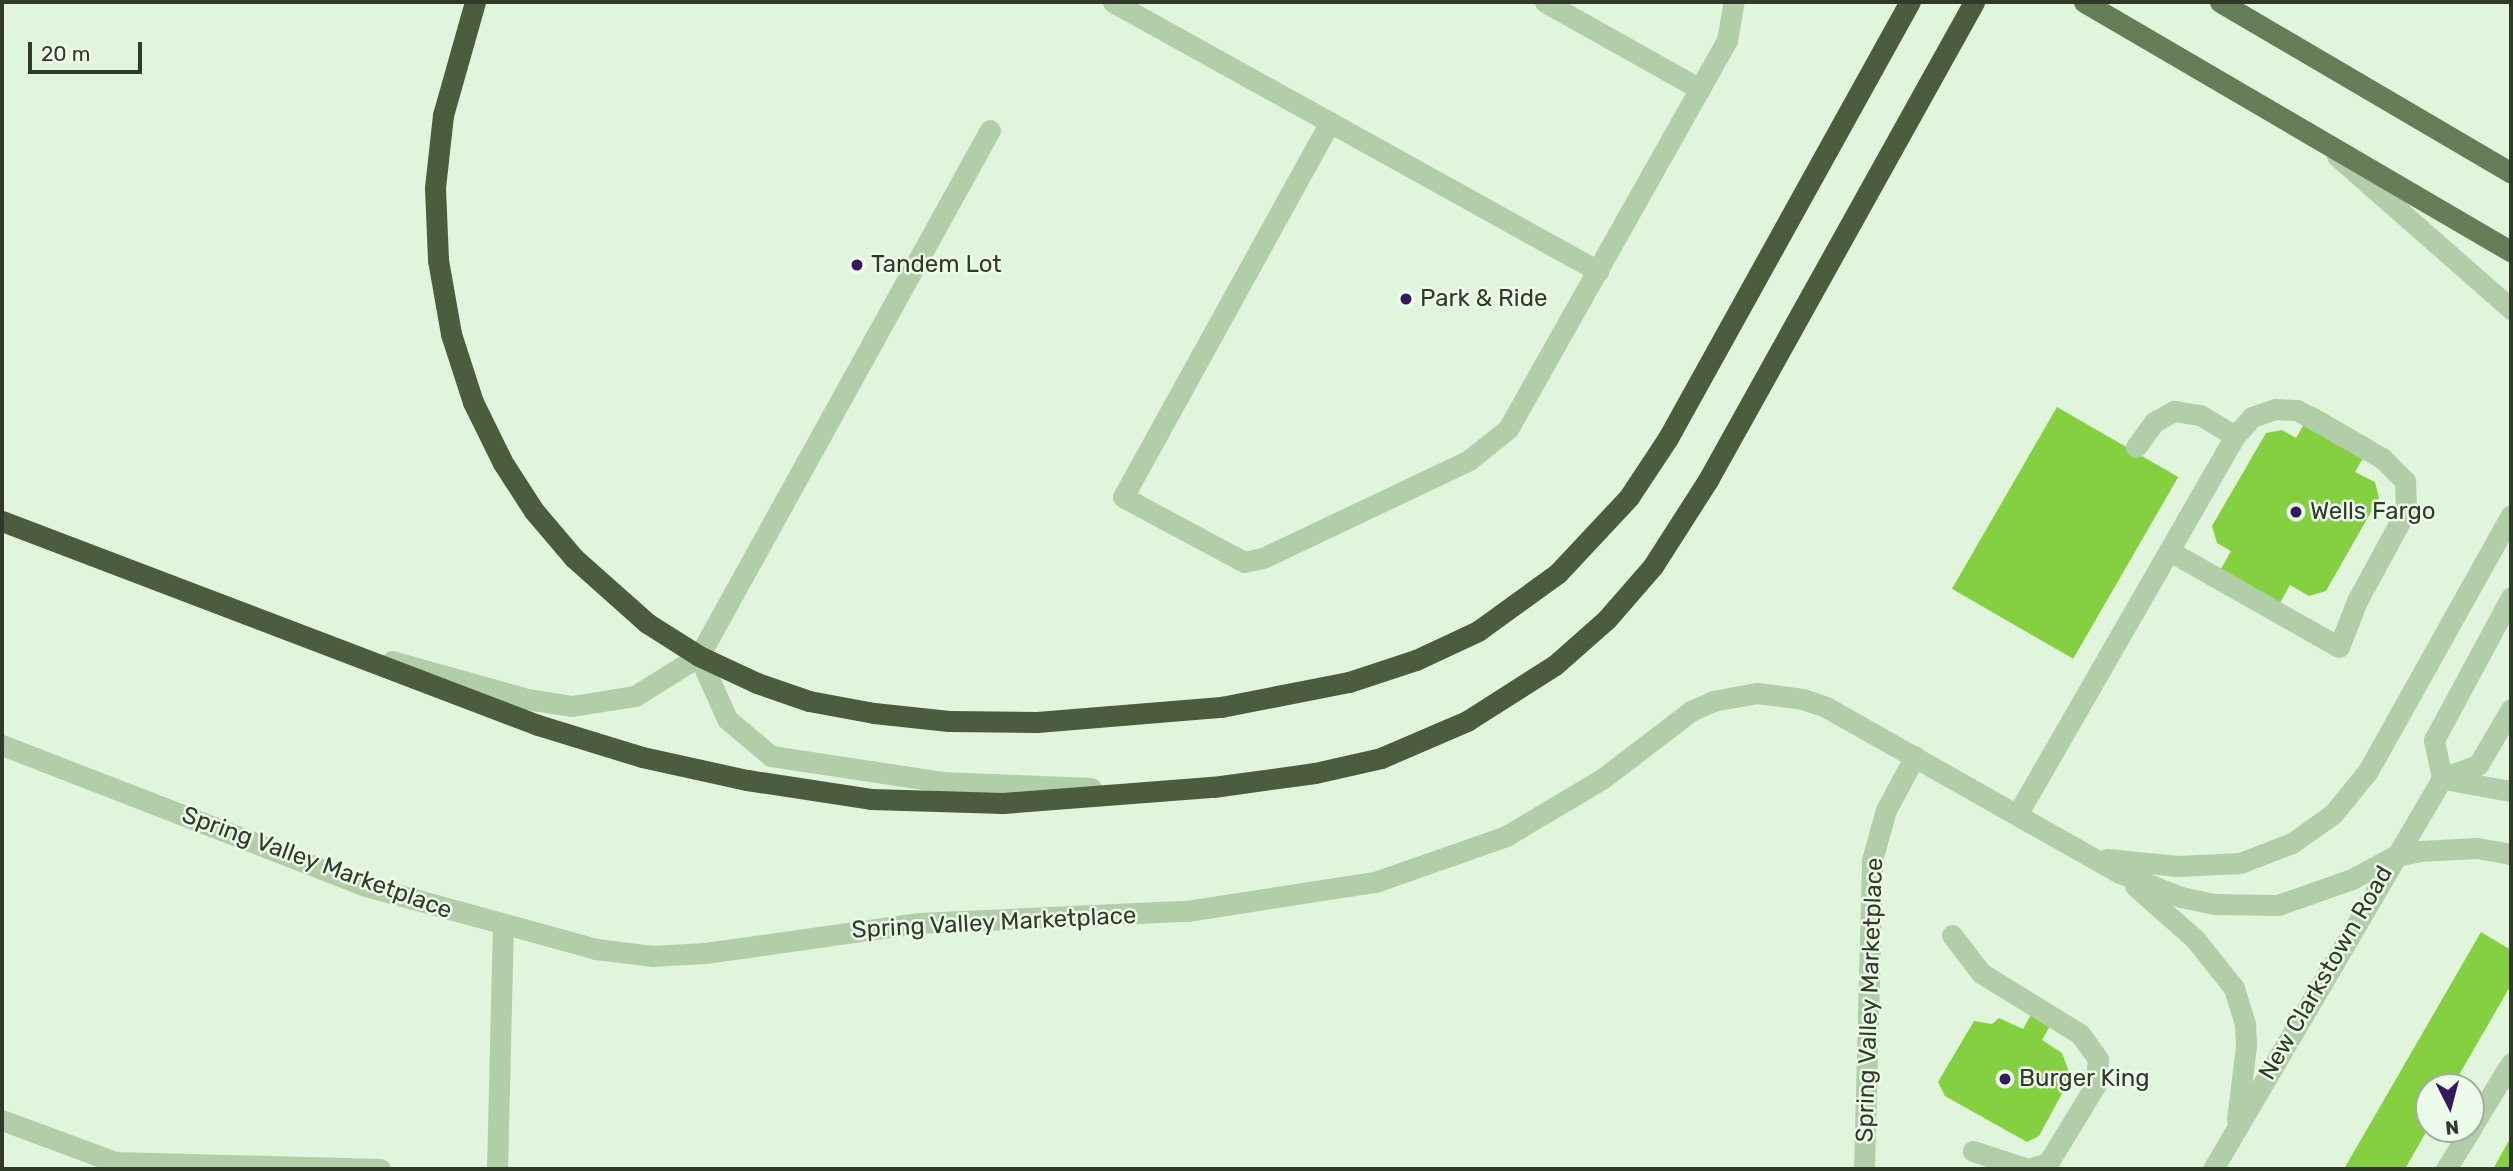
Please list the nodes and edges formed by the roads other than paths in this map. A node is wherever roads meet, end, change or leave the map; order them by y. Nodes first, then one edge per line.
1 (475, 2) edge
2 (1545, 2) edge
3 (1734, 2) edge
4 (1910, 2) edge
5 (1975, 2) edge
6 (2084, 2) edge
7 (2220, 2) edge
8 (1119, 3) edge
9 (1700, 89) junction
10 (1330, 122) junction
11 (990, 130) dead end
12 (2317, 139) junction
13 (2511, 173) edge
14 (2511, 253) edge
15 (1598, 271) junction
16 (2511, 309) edge
17 (2235, 436) junction
18 (2136, 447) dead end
19 (2511, 515) edge
20 (2, 521) edge
21 (2169, 551) junction
22 (2511, 597) edge
23 (286, 631) junction
24 (699, 656) junction
25 (2511, 709) edge
26 (2, 745) edge
27 (1914, 756) junction
28 (2442, 778) junction
29 (1213, 786) junction
30 (2511, 791) edge
31 (2017, 815) junction
32 (2511, 854) edge
33 (2091, 857) junction
34 (2393, 857) junction
35 (2120, 873) junction
36 (503, 925) junction
37 (1952, 934) dead end
38 (2511, 1063) edge
39 (2485, 1106) edge
40 (2, 1120) edge
41 (2232, 1136) junction
42 (2462, 1143) edge
43 (1973, 1151) dead end
44 (380, 1169) edge
45 (497, 1169) edge
46 (1864, 1169) edge
47 (2213, 1169) edge
48 (2446, 1169) edge

1 - 24 highway
2 - 9 street
3 - 9 street
4 - 24 highway
5 - 29 highway
6 - 12 main road
7 - 13 main road
8 - 10 street
9 - 15 street
10 - 15 street
10 - 15 street
11 - 24 street
12 - 14 main road
12 - 16 street
17 - 18 street
17 - 21 street
17 - 21 street
19 - 33 street
20 - 23 highway
21 - 31 street
22 - 28 street
23 - 24 street
23 - 29 highway
24 - 29 street
25 - 28 street
26 - 36 street, Spring Valley Marketplace
27 - 31 street, Spring Valley Marketplace
27 - 36 street, Spring Valley Marketplace
27 - 46 street, Spring Valley Marketplace
28 - 30 street
28 - 34 street, New Clarkstown Road
31 - 33 street, Spring Valley Marketplace
32 - 34 street, Spring Valley Marketplace
33 - 35 street, Spring Valley Marketplace
34 - 35 street, Spring Valley Marketplace
34 - 41 street, New Clarkstown Road
35 - 41 street
36 - 45 street
37 - 43 street
38 - 39 street
40 - 44 street
41 - 47 street, New Clarkstown Road
42 - 48 street

